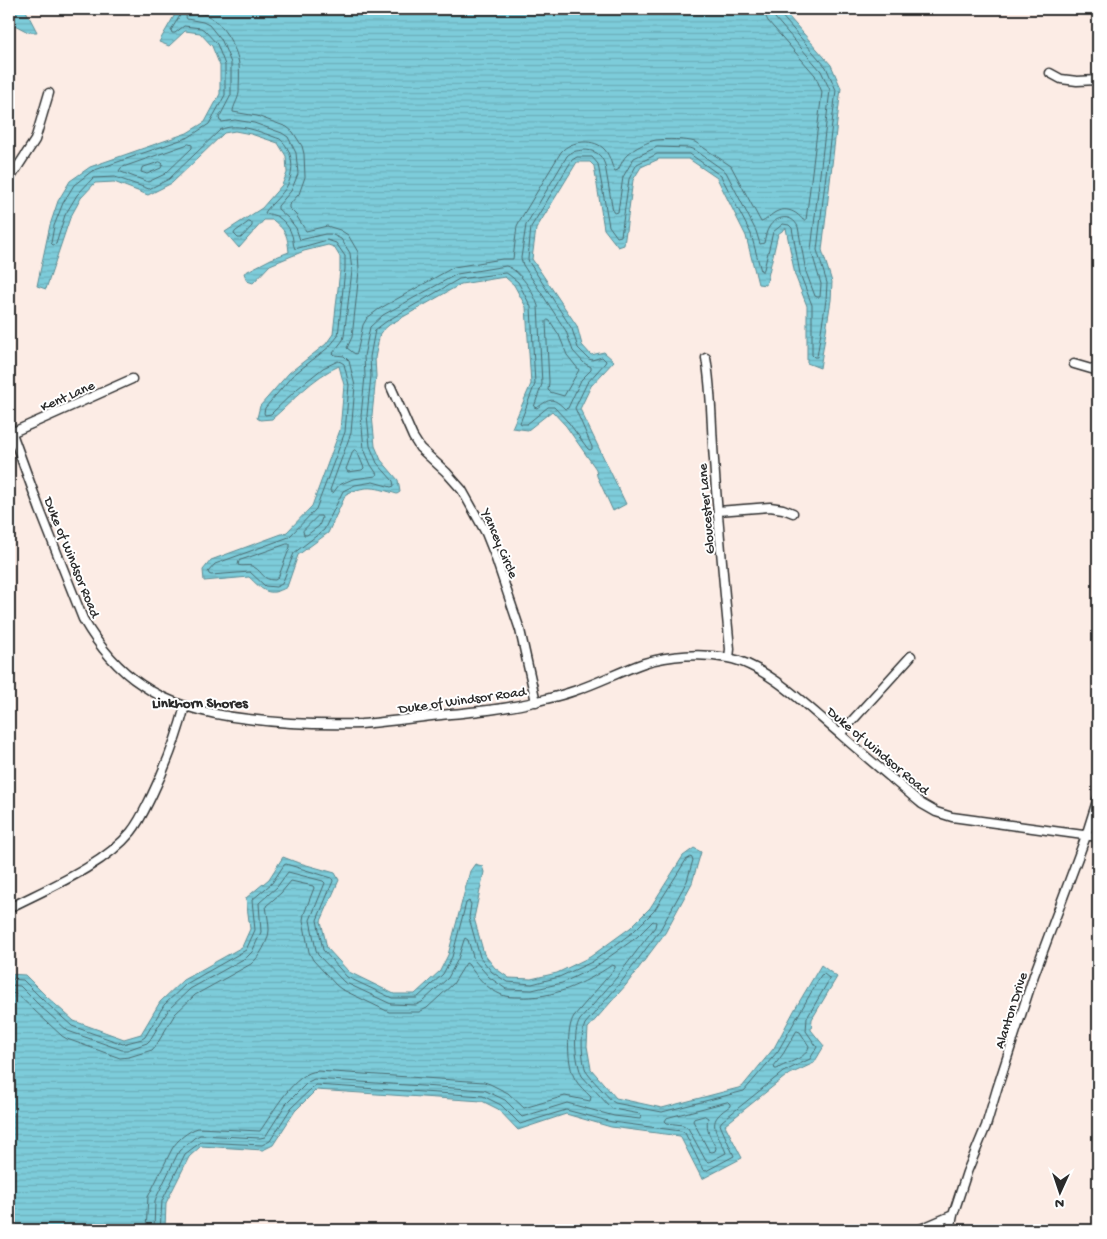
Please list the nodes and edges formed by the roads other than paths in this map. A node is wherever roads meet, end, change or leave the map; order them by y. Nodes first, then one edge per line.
1 (1050, 73) dead end
2 (1098, 80) edge
3 (49, 93) dead end
4 (9, 176) edge
5 (706, 358) dead end
6 (1074, 364) dead end
7 (1098, 371) edge
8 (132, 379) dead end
9 (391, 387) dead end
10 (10, 429) edge
11 (718, 511) junction
12 (793, 513) dead end
13 (911, 656) dead end
14 (729, 658) junction
15 (536, 702) junction
16 (185, 706) junction
17 (840, 734) junction
18 (1098, 798) edge
19 (1086, 836) junction
20 (1098, 837) edge
21 (9, 908) edge
22 (952, 1215) junction
23 (918, 1230) edge
24 (950, 1230) edge

1 - 2 street
3 - 4 street
5 - 11 street, Gloucester Lane
6 - 7 street
8 - 10 street, Kent Lane
9 - 15 street, Yancey Circle
10 - 16 street, Duke of Windsor Road
11 - 12 street
11 - 14 street, Gloucester Lane
13 - 17 street
14 - 15 street, Duke of Windsor Road
14 - 17 street, Duke of Windsor Road
15 - 16 street, Duke of Windsor Road
16 - 21 street
17 - 19 street, Duke of Windsor Road
18 - 19 street, Alanton Drive
19 - 20 street, Duke of Windsor Road
19 - 22 street, Alanton Drive
22 - 23 street
22 - 24 street, Alanton Drive

